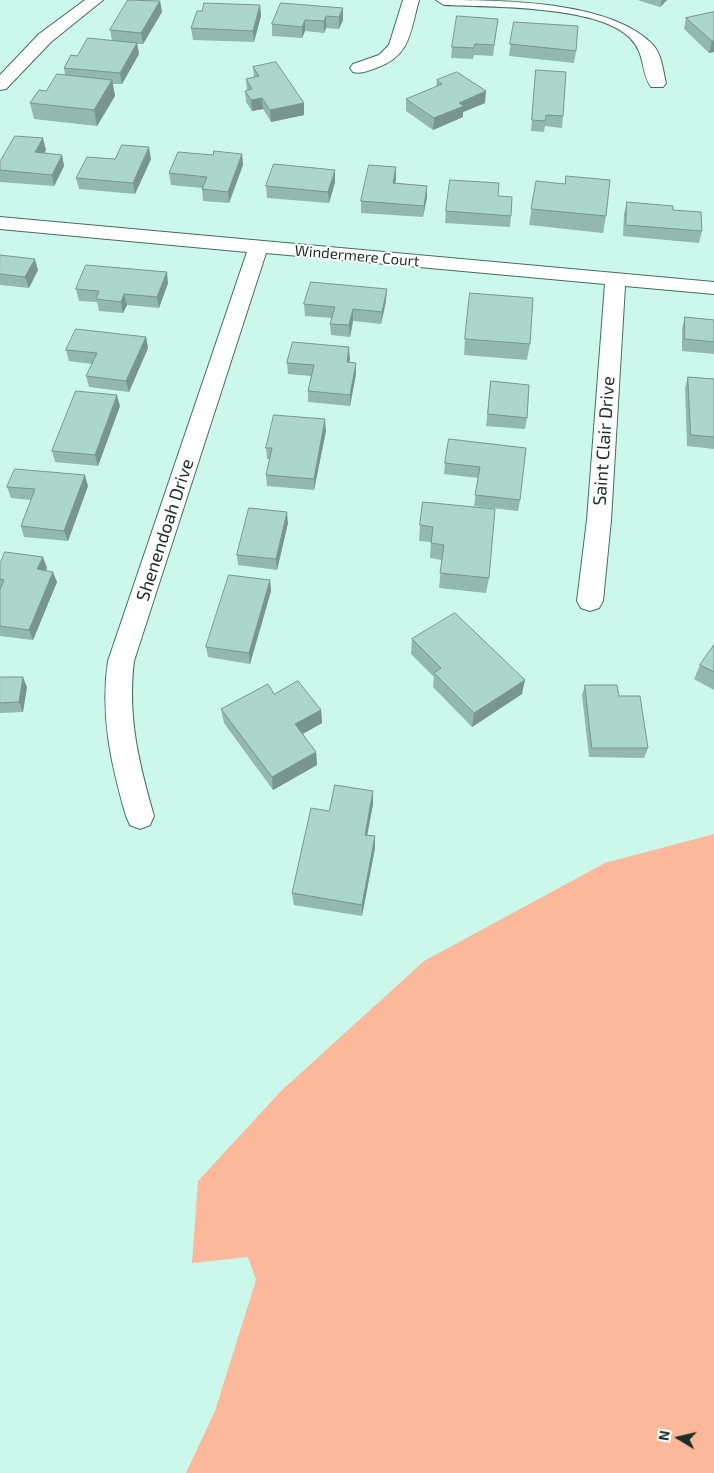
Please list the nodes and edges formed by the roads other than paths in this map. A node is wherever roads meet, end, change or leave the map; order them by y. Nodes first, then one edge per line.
1 (76, 0) edge
2 (95, 0) edge
3 (411, 0) edge
4 (444, 0) edge
5 (70, 18) junction
6 (359, 68) dead end
7 (657, 82) dead end
8 (0, 84) edge
9 (0, 223) edge
10 (258, 248) junction
11 (615, 280) junction
12 (714, 288) edge
13 (590, 601) dead end
14 (140, 816) dead end

1 - 5 street
2 - 5 street
3 - 6 street
4 - 7 street
5 - 8 street
9 - 10 street, Windermere Court
10 - 11 street, Windermere Court
10 - 14 street, Shenendoah Drive
11 - 12 street, Windermere Court
11 - 13 street, Saint Clair Drive

